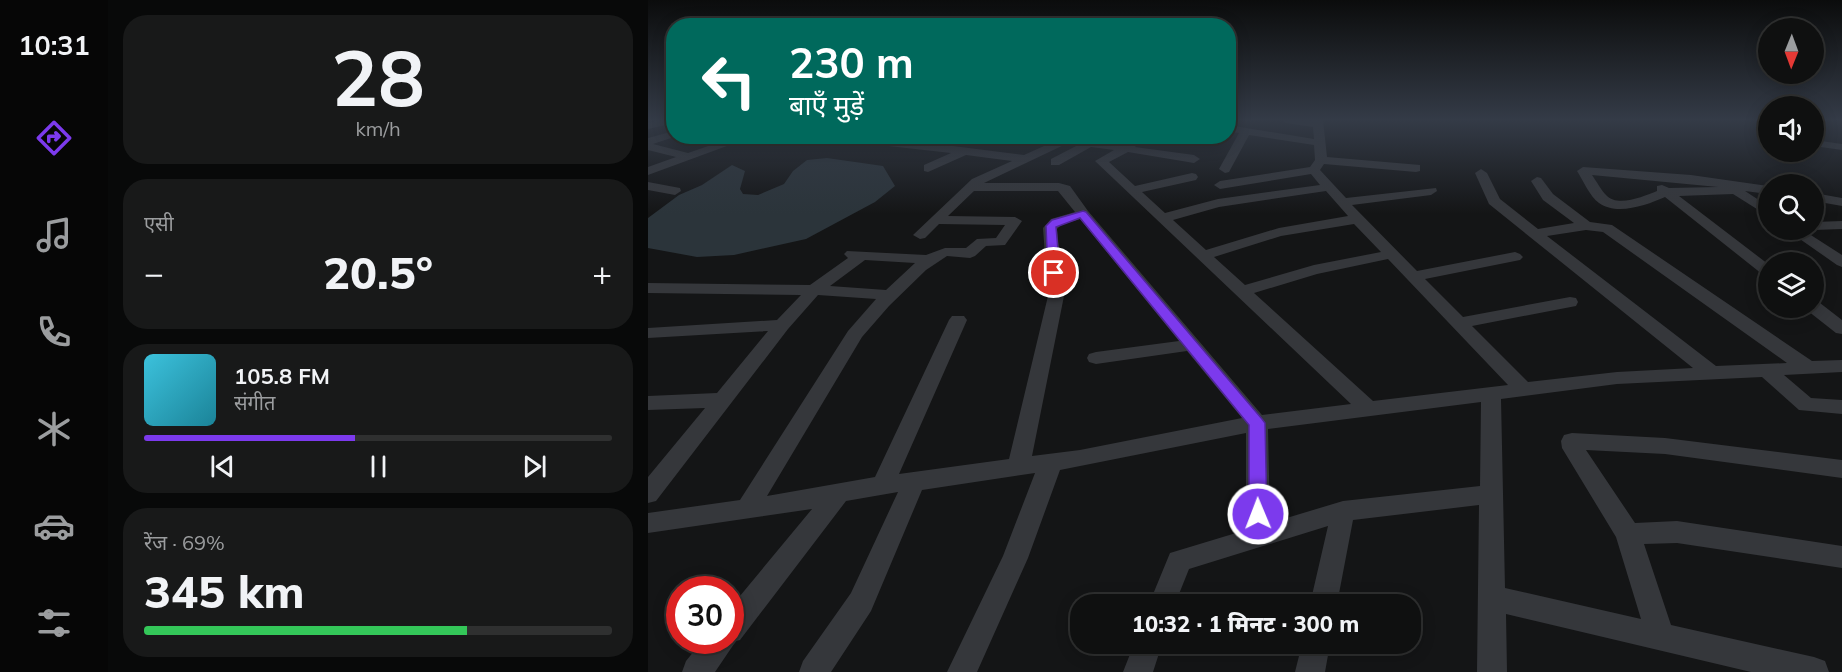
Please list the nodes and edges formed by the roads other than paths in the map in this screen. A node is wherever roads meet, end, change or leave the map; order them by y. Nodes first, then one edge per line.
1 (671, 151) edge
2 (704, 151) edge
3 (962, 151) edge
4 (974, 151) edge
5 (1042, 151) edge
6 (1075, 151) edge
7 (1121, 151) edge
8 (1135, 151) edge
9 (1235, 151) edge
10 (1319, 151) edge
11 (688, 157) junction
12 (1026, 159) junction
13 (1194, 159) dead end
14 (1055, 162) dead end
15 (1318, 165) junction
16 (928, 168) dead end
17 (1416, 168) dead end
18 (1225, 170) dead end
19 (648, 171) edge
20 (1481, 173) dead end
21 (1644, 175) junction
22 (1192, 177) dead end
23 (1536, 182) dead end
24 (1220, 185) dead end
25 (648, 186) edge
26 (1330, 187) junction
27 (1731, 187) junction
28 (970, 188) junction
29 (1758, 189) edge
30 (1134, 190) junction
31 (675, 191) dead end
32 (1431, 191) dead end
33 (1667, 192) junction
34 (1824, 199) edge
35 (1342, 202) junction
36 (1824, 202) edge
37 (1842, 202) edge
38 (1758, 205) edge
39 (1842, 212) edge
40 (1083, 214) junction
41 (1163, 218) junction
42 (1358, 219) junction
43 (936, 220) junction
44 (1842, 225) edge
45 (1586, 226) junction
46 (1824, 226) edge
47 (1538, 233) junction
48 (920, 235) dead end
49 (1809, 240) edge
50 (1392, 254) junction
51 (1204, 255) junction
52 (1515, 257) dead end
53 (929, 260) junction
54 (1842, 262) edge
55 (1758, 264) edge
56 (1413, 276) junction
57 (648, 288) edge
58 (814, 290) junction
59 (1243, 291) junction
60 (891, 295) junction
61 (1570, 302) dead end
62 (1824, 315) edge
63 (958, 320) dead end
64 (1459, 323) junction
65 (782, 325) junction
66 (1842, 329) edge
67 (652, 336) edge
68 (1192, 345) junction
69 (1096, 358) dead end
70 (1842, 366) edge
71 (1808, 368) junction
72 (1766, 370) junction
73 (1712, 373) junction
74 (1524, 390) junction
75 (1491, 394) junction
76 (723, 400) junction
77 (648, 403) edge
78 (1842, 407) edge
79 (1369, 409) junction
80 (1257, 423) junction
81 (1051, 462) junction
82 (1019, 466) junction
83 (1842, 469) edge
84 (914, 482) junction
85 (883, 484) junction
86 (648, 494) edge
87 (839, 494) junction
88 (1493, 494) junction
89 (747, 509) junction
90 (1343, 511) junction
91 (648, 523) edge
92 (1628, 534) junction
93 (1258, 537) junction
94 (1842, 557) edge
95 (1166, 594) edge
96 (1326, 594) edge
97 (1492, 598) junction
98 (744, 613) edge
99 (1661, 638) junction
100 (711, 654) edge
101 (1144, 654) edge
102 (1314, 654) edge
103 (697, 672) edge
104 (814, 672) edge
105 (962, 672) edge
106 (1138, 672) edge
107 (1310, 672) edge
108 (1492, 672) edge
109 (1814, 672) edge

1 - 11 street
2 - 11 street
3 - 16 street
4 - 12 street
5 - 12 street
6 - 14 street
7 - 30 street
8 - 13 street
9 - 18 street
10 - 15 street
11 - 19 street
12 - 28 street
15 - 17 street
15 - 24 street
15 - 26 street
20 - 47 street
21 - 27 street
21 - 33 street
21 - 33 street
22 - 30 street
23 - 45 street
25 - 31 street
26 - 35 street
26 - 41 street
27 - 29 street
27 - 33 street
27 - 38 street
28 - 40 street
28 - 43 street
30 - 41 street
32 - 35 street
33 - 55 street
34 - 37 street
35 - 42 street
36 - 39 street
40 - 68 street
40 - 82 street
41 - 51 street
42 - 50 street
42 - 51 street
43 - 48 street
43 - 53 street
44 - 46 street
45 - 47 street
45 - 71 street
47 - 73 street
49 - 54 street
50 - 56 street
50 - 59 street
51 - 59 street
52 - 56 street
53 - 58 street
53 - 60 street
56 - 64 street
57 - 58 street
58 - 60 street
58 - 65 street
59 - 79 street
60 - 89 street
61 - 64 street
62 - 66 street
63 - 85 street
64 - 74 street
65 - 67 street
65 - 76 street
68 - 69 street
68 - 80 street
70 - 71 street
71 - 72 street
72 - 73 street
72 - 78 street
73 - 74 street
74 - 75 street
75 - 79 street
75 - 88 street
76 - 77 street
76 - 86 street
79 - 80 street
80 - 81 street
80 - 93 street
81 - 82 street
81 - 105 street
82 - 84 street
83 - 92 street
84 - 85 street
84 - 104 street
85 - 87 street
87 - 89 street
87 - 98 street
88 - 90 street
88 - 97 street
89 - 91 street
90 - 93 street
90 - 96 street
92 - 94 street
92 - 99 street
93 - 95 street
97 - 99 street
97 - 108 street
99 - 109 street
100 - 103 street
101 - 106 street
102 - 107 street

